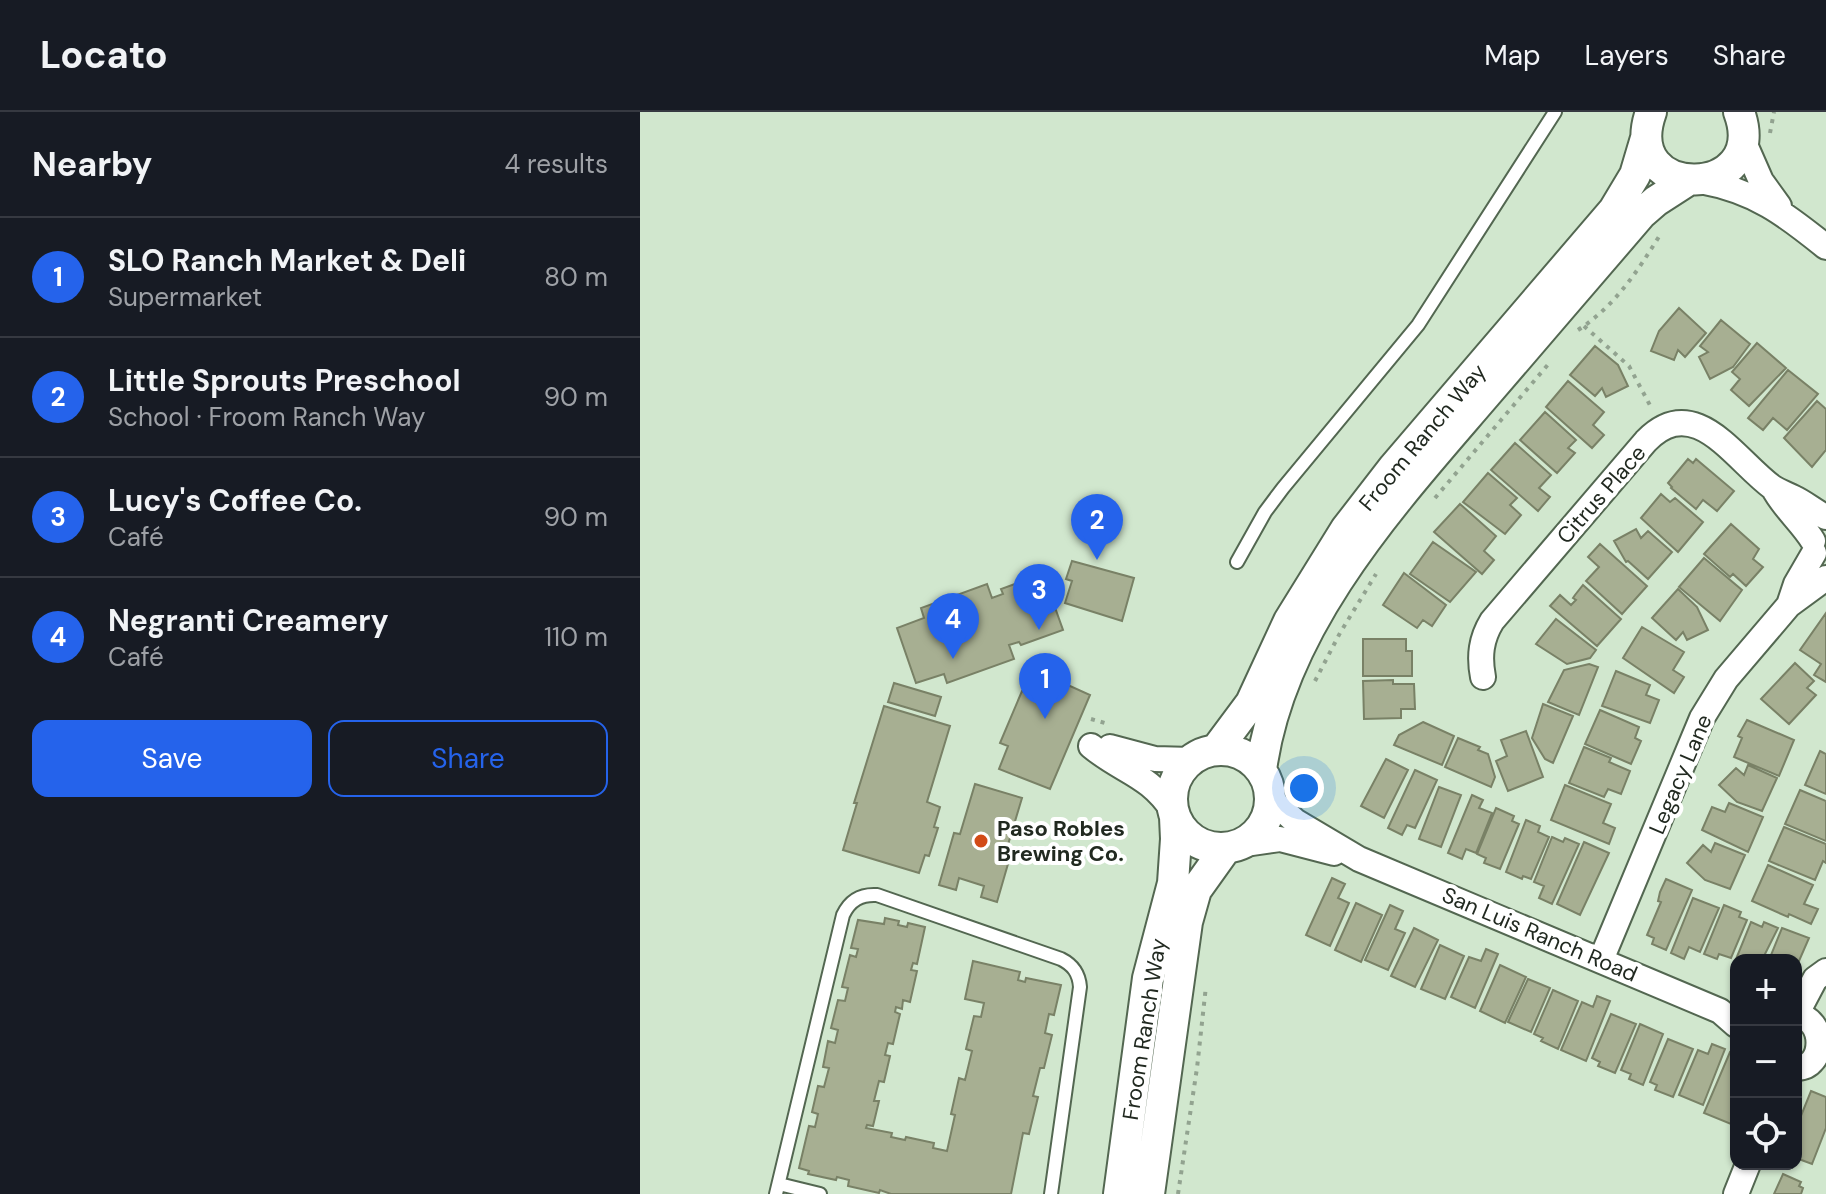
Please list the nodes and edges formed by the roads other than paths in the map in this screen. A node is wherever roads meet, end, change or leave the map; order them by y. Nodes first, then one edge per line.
1 (1555, 112) edge
2 (1648, 125) edge
3 (1749, 126) edge
4 (1694, 181) junction
5 (1785, 214) junction
6 (1826, 247) edge
7 (1821, 540) edge
8 (1237, 562) dead end
9 (1826, 578) edge
10 (1789, 605) junction
11 (1483, 677) dead end
12 (1204, 755) junction
13 (1265, 782) junction
14 (1174, 814) junction
15 (1232, 846) junction
16 (1359, 859) junction
17 (1601, 960) junction
18 (1826, 971) edge
19 (1802, 1004) edge
20 (1730, 1016) edge
21 (1802, 1017) edge
22 (1141, 1023) junction
23 (1824, 1026) edge
24 (1806, 1069) edge
25 (1746, 1170) edge
26 (778, 1189) edge
27 (820, 1194) edge
28 (1051, 1194) edge
29 (1119, 1194) edge
30 (1133, 1194) edge
31 (1149, 1194) edge
32 (1736, 1194) edge

1 - 8 lane
2 - 4 street
2 - 12 street, Froom Ranch Way
3 - 4 street, Froom Ranch Way
3 - 5 street
4 - 5 street
4 - 13 street, Froom Ranch Way
5 - 6 street
7 - 10 street, Legacy Lane
7 - 11 street, Citrus Place
9 - 10 street, Legacy Lane
10 - 17 street, Legacy Lane
12 - 13 street
12 - 14 street
12 - 14 street
13 - 15 street
13 - 16 street, San Luis Ranch Road
14 - 15 street
14 - 22 street, Froom Ranch Way
15 - 16 street, San Luis Ranch Road
15 - 31 street, Froom Ranch Way
16 - 17 street, San Luis Ranch Road
17 - 20 street, San Luis Ranch Road
18 - 19 street
21 - 23 street
22 - 29 street, Froom Ranch Way
22 - 30 street
23 - 24 street
25 - 32 street
26 - 27 lane
26 - 28 lane

